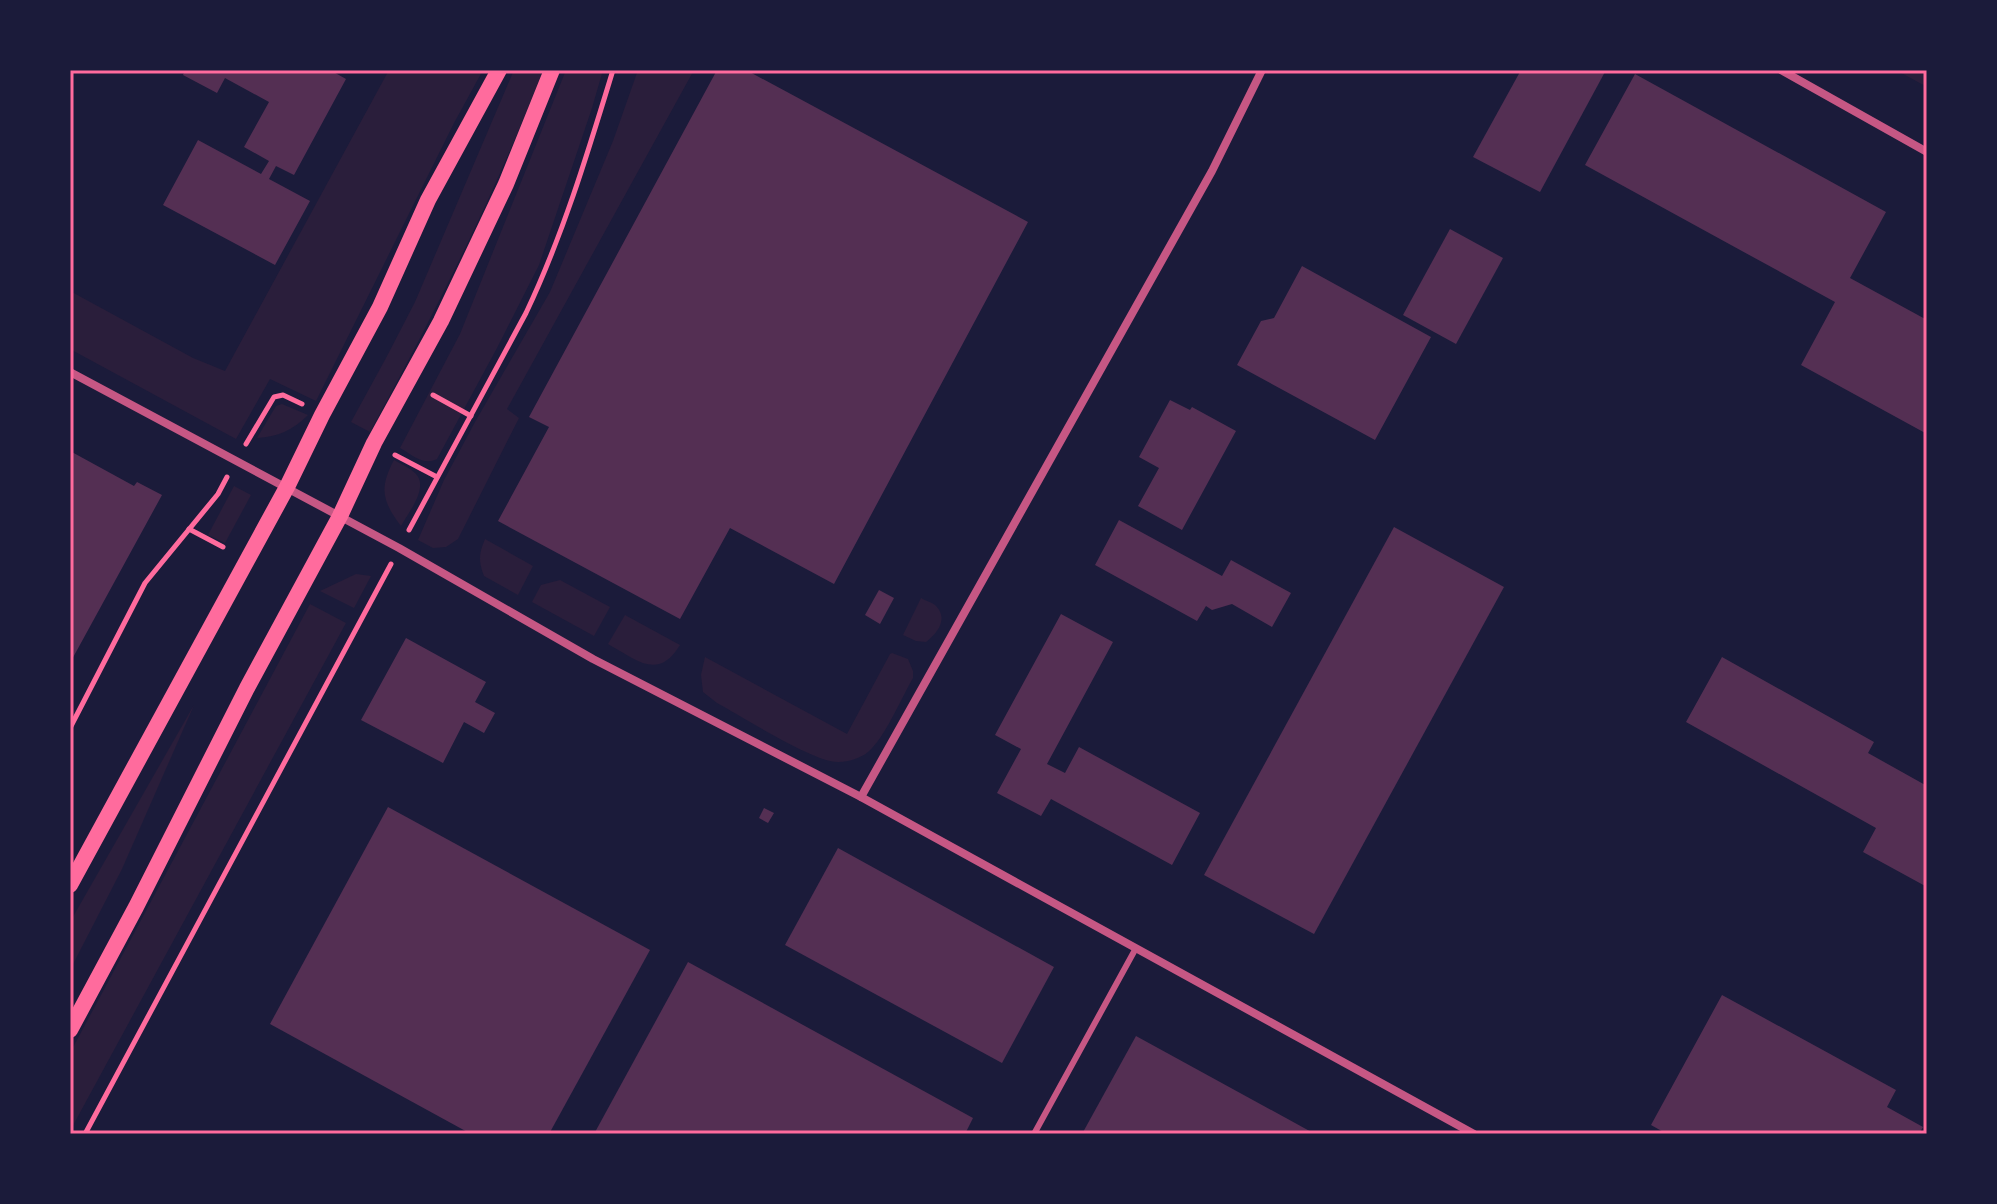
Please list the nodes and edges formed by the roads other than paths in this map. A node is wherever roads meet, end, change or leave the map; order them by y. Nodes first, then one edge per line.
1 (499, 70) edge
2 (552, 70) edge
3 (1262, 70) edge
4 (1781, 70) edge
5 (1927, 152) edge
6 (70, 372) edge
7 (287, 487) junction
8 (340, 516) junction
9 (861, 797) junction
10 (70, 885) edge
11 (1136, 948) junction
12 (70, 1030) edge
13 (1034, 1134) edge
14 (1474, 1134) edge

1 - 7 main road
2 - 8 main road
3 - 9 street
4 - 5 street
6 - 7 street
7 - 8 street
7 - 10 main road
8 - 9 street
8 - 12 main road
9 - 11 street
11 - 13 lane
11 - 14 street

